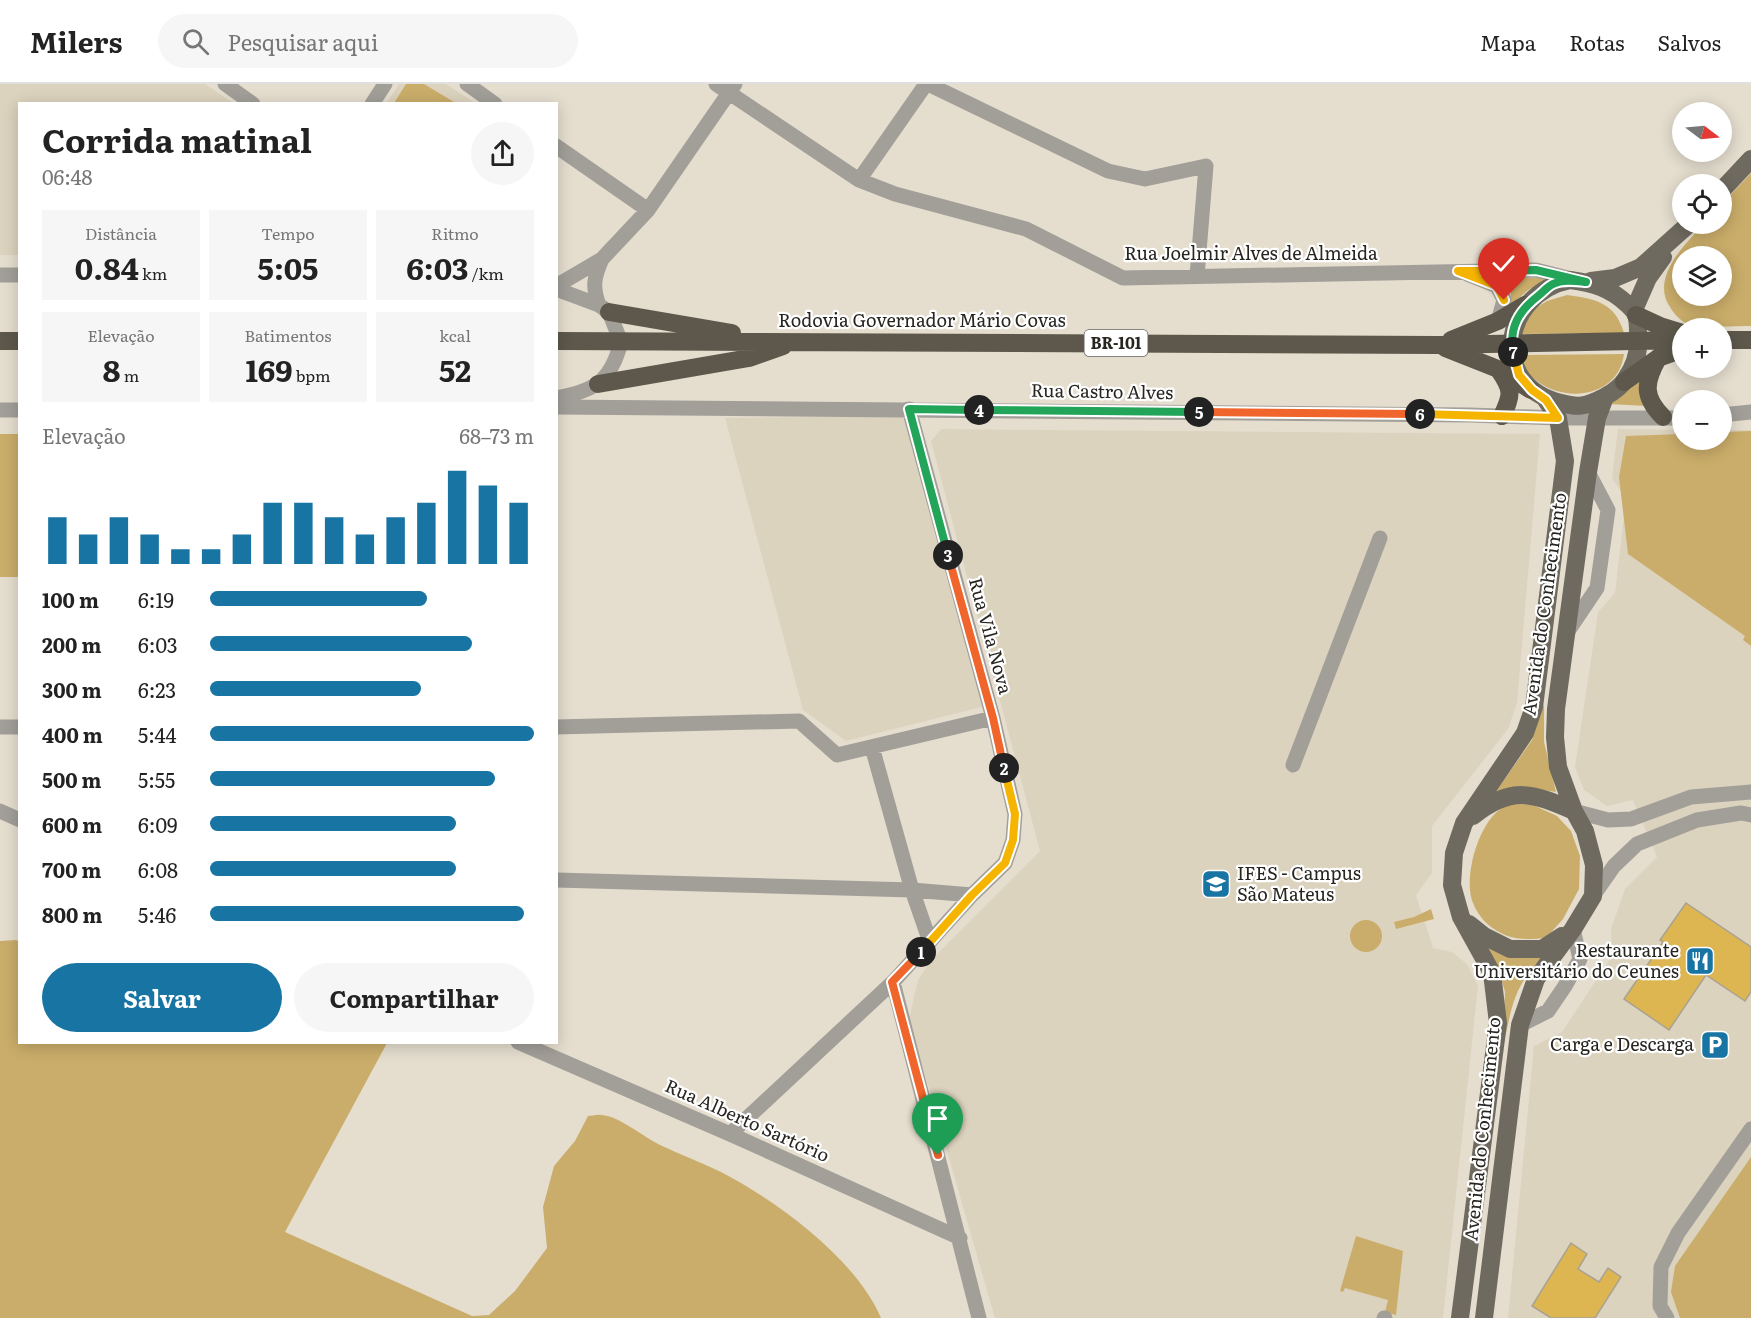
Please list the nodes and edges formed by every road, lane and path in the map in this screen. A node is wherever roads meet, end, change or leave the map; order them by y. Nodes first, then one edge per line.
1 (225, 84) edge
2 (385, 84) edge
3 (467, 84) edge
4 (927, 84) edge
5 (727, 87) edge
6 (250, 102) edge
7 (373, 102) edge
8 (492, 102) edge
9 (558, 147) edge
10 (1751, 159) edge
11 (1732, 179) edge
12 (859, 180) junction
13 (648, 210) junction
14 (1678, 234) edge
15 (1681, 234) edge
16 (602, 259) junction
17 (1458, 271) junction
18 (0, 275) edge
19 (18, 275) edge
20 (1197, 276) junction
21 (1586, 282) junction
22 (558, 286) edge
23 (558, 288) edge
24 (1525, 305) junction
25 (604, 308) junction
26 (1635, 313) junction
27 (1498, 321) junction
28 (1672, 330) edge
29 (1672, 340) edge
30 (1732, 340) edge
31 (1751, 340) edge
32 (0, 341) edge
33 (18, 341) edge
34 (558, 341) edge
35 (1639, 341) junction
36 (621, 342) junction
37 (793, 342) junction
38 (1511, 343) junction
39 (1438, 345) junction
40 (1672, 353) edge
41 (1658, 358) junction
42 (1498, 369) junction
43 (1624, 382) junction
44 (598, 384) junction
45 (1539, 395) junction
46 (1605, 397) junction
47 (558, 398) edge
48 (558, 407) edge
49 (909, 409) junction
50 (0, 410) edge
51 (18, 410) edge
52 (1751, 412) edge
53 (1732, 414) edge
54 (1502, 416) junction
55 (1664, 417) junction
56 (1672, 417) edge
57 (1558, 418) junction
58 (1597, 418) junction
59 (1588, 472) junction
60 (1380, 538) dead end
61 (1566, 634) junction
62 (993, 718) junction
63 (0, 727) edge
64 (18, 727) edge
65 (558, 727) edge
66 (872, 747) junction
67 (1293, 765) dead end
68 (1751, 792) edge
69 (0, 812) edge
70 (1574, 812) junction
71 (1751, 815) edge
72 (18, 819) edge
73 (1464, 823) junction
74 (558, 880) edge
75 (912, 890) junction
76 (972, 895) junction
77 (1593, 896) junction
78 (1461, 917) junction
79 (1573, 928) junction
80 (930, 942) junction
81 (892, 982) junction
82 (1520, 1025) junction
83 (522, 1044) edge
84 (555, 1044) edge
85 (555, 1059) junction
86 (1751, 1129) edge
87 (730, 1134) junction
88 (960, 1238) junction
89 (979, 1318) edge
90 (1460, 1318) edge
91 (1484, 1318) edge
92 (1667, 1318) edge

1 - 6 street
2 - 7 street
3 - 8 street
4 - 12 street
4 - 20 street
5 - 12 street, Rua Joelmir Alves de Almeida
5 - 13 street
9 - 13 street
10 - 11 main road
12 - 20 street, Rua Joelmir Alves de Almeida
13 - 16 street
14 - 21 main road
15 - 26 main road
16 - 22 street
16 - 25 street
17 - 20 street, Rua Joelmir Alves de Almeida
17 - 21 street, Rua Joelmir Alves de Almeida
17 - 27 street, Rua Joelmir Alves de Almeida
18 - 19 street
21 - 24 main road
21 - 26 main road
23 - 25 street
24 - 27 highway
24 - 38 main road
25 - 36 street
25 - 37 highway
26 - 28 highway
26 - 35 main road
27 - 39 highway
29 - 35 highway, Rodovia Governador Mário Covas / BR-101
30 - 31 highway
32 - 33 highway
34 - 36 highway, Rodovia Governador Mário Covas / BR-101
35 - 38 highway, Rodovia Governador Mário Covas / BR-101
35 - 43 main road
36 - 37 highway, Rodovia Governador Mário Covas / BR-101
36 - 44 street
37 - 39 highway, Rodovia Governador Mário Covas / BR-101
37 - 44 highway
38 - 39 highway, Rodovia Governador Mário Covas / BR-101
38 - 45 main road, Avenida do Conhecimento
39 - 42 highway
40 - 41 highway
41 - 43 highway
41 - 55 highway
42 - 45 highway
42 - 54 highway
43 - 46 main road
44 - 47 street
45 - 46 main road
45 - 57 main road, Avenida do Conhecimento
46 - 58 main road, Avenida do Conhecimento
48 - 49 street, Rua Castro Alves
49 - 54 street, Rua Castro Alves
49 - 62 street, Rua Vila Nova
50 - 51 street
52 - 53 street
54 - 57 street, Rua Castro Alves
55 - 56 street, Rua Castro Alves
55 - 58 street, Rua Castro Alves
57 - 58 street, Rua Castro Alves
57 - 73 main road, Avenida do Conhecimento
58 - 59 main road, Avenida do Conhecimento
59 - 61 main road, Avenida do Conhecimento
59 - 61 street
60 - 67 street
61 - 70 main road, Avenida do Conhecimento
62 - 66 street
62 - 76 street, Rua Vila Nova
63 - 64 street
65 - 66 street
66 - 75 street
68 - 70 street
69 - 72 street
70 - 73 main road
70 - 77 main road, Avenida do Conhecimento
71 - 77 street
73 - 78 main road, Avenida do Conhecimento
74 - 75 street
75 - 76 street
75 - 80 street
76 - 80 street
77 - 79 main road, Avenida do Conhecimento
78 - 79 main road
78 - 90 main road, Avenida do Conhecimento
79 - 82 main road, Avenida do Conhecimento
79 - 82 street
80 - 81 street
81 - 87 street
81 - 88 street
82 - 91 main road, Avenida do Conhecimento
83 - 85 street, Rua Alberto Sartório
84 - 85 street
85 - 87 street, Rua Alberto Sartório
86 - 92 street
87 - 88 street, Rua Alberto Sartório
88 - 89 street

